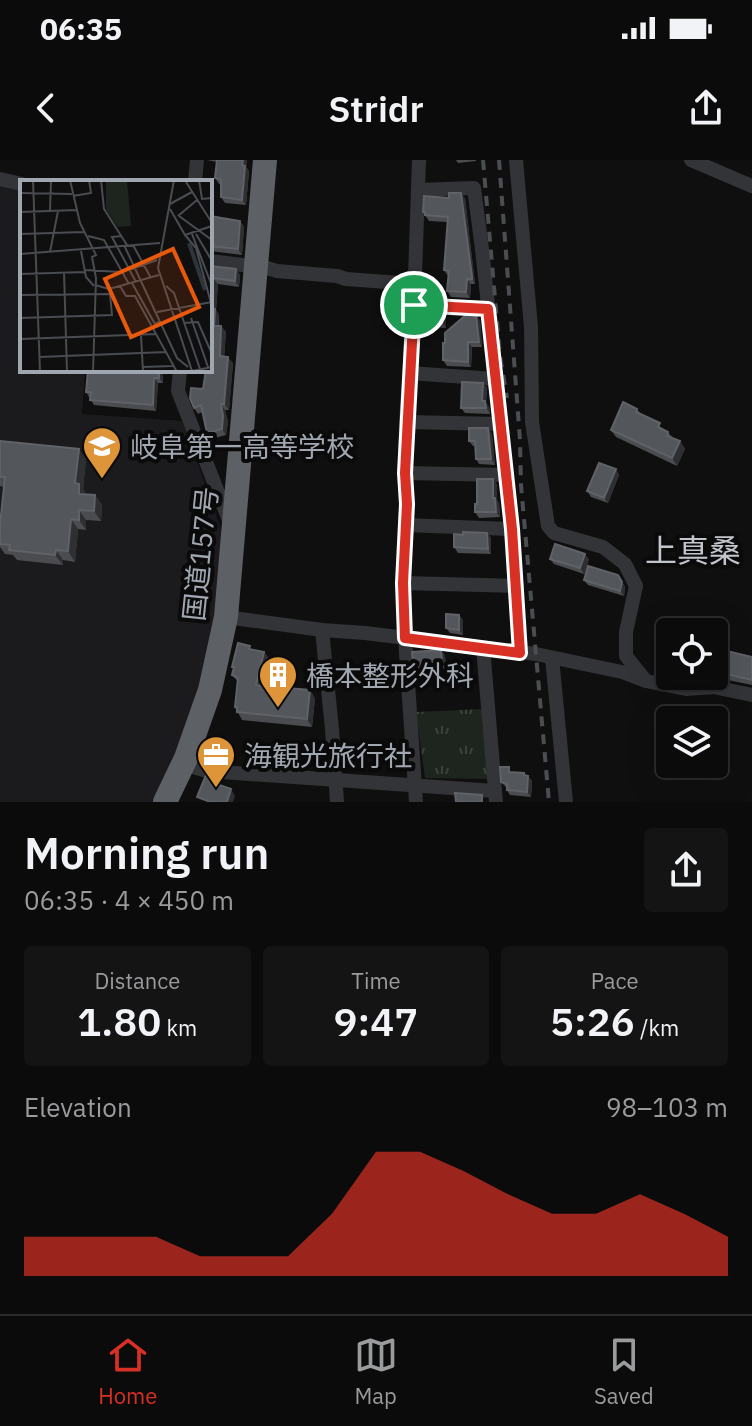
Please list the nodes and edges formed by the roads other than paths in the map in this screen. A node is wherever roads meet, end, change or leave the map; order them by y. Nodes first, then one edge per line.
1 (197, 160) edge
2 (265, 160) edge
3 (277, 160) edge
4 (419, 160) edge
5 (516, 160) edge
6 (691, 160) edge
7 (0, 179) edge
8 (195, 180) edge
9 (20, 184) edge
10 (752, 186) edge
11 (418, 190) junction
12 (212, 261) edge
13 (262, 267) junction
14 (414, 284) junction
15 (414, 305) junction
16 (488, 309) junction
17 (180, 372) edge
18 (409, 373) junction
19 (495, 379) junction
20 (406, 422) junction
21 (500, 424) junction
22 (405, 473) junction
23 (506, 475) junction
24 (405, 525) junction
25 (233, 528) junction
26 (512, 529) junction
27 (403, 583) junction
28 (517, 586) junction
29 (232, 618) junction
30 (322, 630) junction
31 (405, 638) junction
32 (483, 647) junction
33 (520, 653) junction
34 (552, 658) junction
35 (646, 681) junction
36 (752, 695) edge
37 (196, 768) junction
38 (335, 778) junction
39 (415, 785) junction
40 (496, 796) edge
41 (568, 801) edge
42 (165, 802) edge
43 (179, 802) edge
44 (337, 802) edge
45 (416, 802) edge

1 - 8 street
2 - 13 highway, 国道157号
3 - 13 highway, 国道157号
4 - 11 street
5 - 35 street
6 - 10 street
7 - 9 street
11 - 14 street
11 - 16 street
12 - 13 street
13 - 14 street
13 - 25 highway, 国道157号
13 - 29 highway, 国道157号
14 - 15 street
15 - 16 street
15 - 18 street
16 - 19 street
17 - 25 street
18 - 19 street
18 - 20 street
19 - 21 street
20 - 21 street
20 - 22 street
21 - 23 street
22 - 23 street
22 - 24 street
23 - 26 street
24 - 26 street
24 - 27 street
25 - 29 highway, 国道157号
26 - 28 street
27 - 28 street
27 - 31 street
28 - 33 street
29 - 30 street
29 - 37 highway, 国道157号
29 - 42 highway, 国道157号
30 - 31 street
30 - 38 street
31 - 32 street
31 - 39 street
32 - 33 street
32 - 40 street
33 - 34 street
34 - 35 street
34 - 41 street
35 - 36 street
37 - 38 street
37 - 43 highway, 国道157号
38 - 39 street
38 - 44 street
39 - 40 street
39 - 45 street

